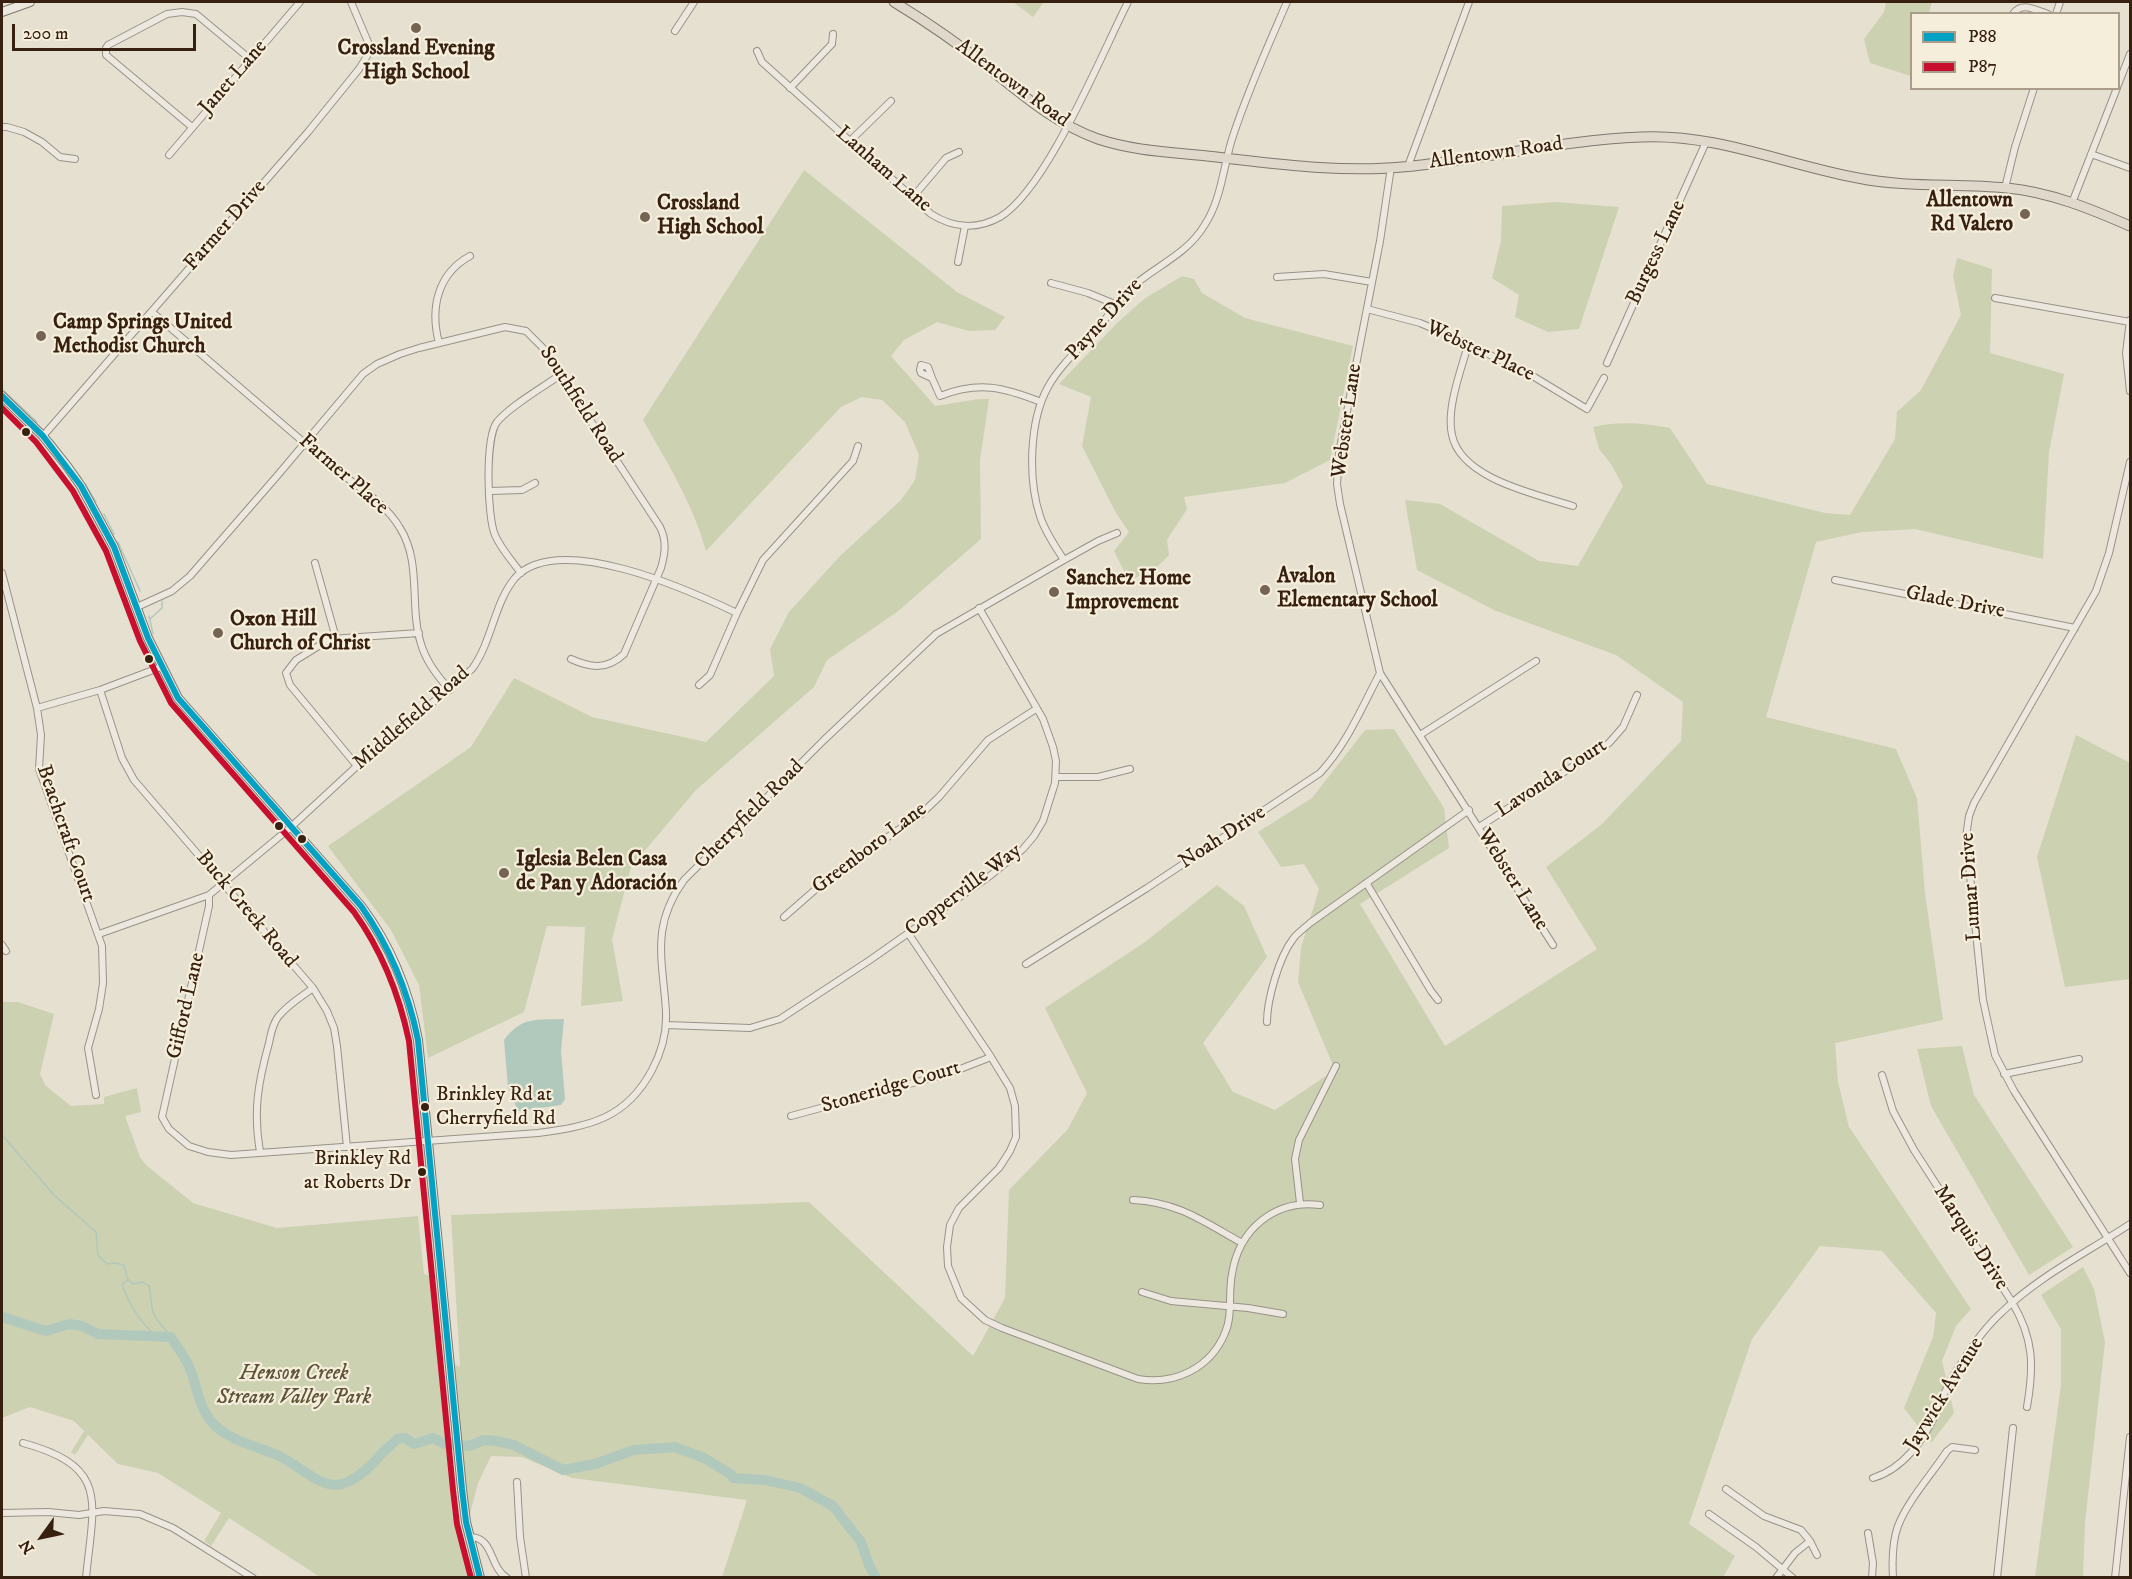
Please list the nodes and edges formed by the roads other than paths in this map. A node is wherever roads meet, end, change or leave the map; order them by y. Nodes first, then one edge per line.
1 (30, 2) edge
2 (300, 2) edge
3 (351, 2) edge
4 (694, 2) edge
5 (894, 2) edge
6 (1128, 2) edge
7 (1287, 2) edge
8 (1469, 2) edge
9 (2, 12) edge
10 (2014, 12) edge
11 (2042, 12) edge
12 (675, 31) dead end
13 (833, 34) dead end
14 (757, 51) dead end
15 (2130, 54) edge
16 (250, 59) junction
17 (2120, 82) edge
18 (790, 88) junction
19 (2033, 90) edge
20 (2117, 90) edge
21 (891, 101) dead end
22 (1067, 126) junction
23 (192, 127) junction
24 (2, 128) edge
25 (849, 142) junction
26 (1706, 142) junction
27 (959, 152) dead end
28 (2091, 154) junction
29 (169, 155) dead end
30 (75, 159) dead end
31 (1226, 159) junction
32 (1408, 166) junction
33 (1391, 168) junction
34 (2130, 168) edge
35 (2005, 188) junction
36 (912, 198) junction
37 (2072, 203) junction
38 (965, 226) junction
39 (2130, 226) edge
40 (470, 256) dead end
41 (958, 262) dead end
42 (1277, 277) dead end
43 (1372, 282) junction
44 (1050, 283) dead end
45 (1995, 298) dead end
46 (1117, 305) junction
47 (1367, 309) junction
48 (153, 312) junction
49 (2130, 321) edge
50 (439, 343) junction
51 (1468, 345) junction
52 (925, 355) dead end
53 (1607, 363) dead end
54 (560, 375) junction
55 (1604, 378) dead end
56 (2130, 391) edge
57 (2, 396) edge
58 (1041, 402) junction
59 (43, 436) junction
60 (306, 443) junction
61 (858, 446) dead end
62 (2130, 462) edge
63 (535, 483) dead end
64 (490, 491) junction
65 (1574, 506) dead end
66 (1117, 533) dead end
67 (1064, 560) junction
68 (315, 564) dead end
69 (2, 573) edge
70 (521, 573) junction
71 (657, 579) junction
72 (1835, 580) dead end
73 (137, 607) junction
74 (979, 608) junction
75 (737, 613) junction
76 (2074, 628) junction
77 (419, 633) junction
78 (336, 638) junction
79 (572, 659) dead end
80 (1536, 661) dead end
81 (161, 666) junction
82 (1380, 672) junction
83 (699, 685) dead end
84 (100, 690) junction
85 (450, 690) junction
86 (1637, 695) dead end
87 (37, 708) junction
88 (1035, 709) junction
89 (1420, 735) junction
90 (357, 766) junction
91 (1130, 769) dead end
92 (1056, 777) junction
93 (1469, 810) junction
94 (291, 827) junction
95 (1479, 827) junction
96 (224, 884) junction
97 (1367, 884) junction
98 (209, 895) junction
99 (784, 917) dead end
100 (908, 933) junction
101 (99, 934) junction
102 (1553, 945) dead end
103 (1026, 964) dead end
104 (313, 988) junction
105 (1438, 1000) dead end
106 (1267, 1022) dead end
107 (666, 1025) junction
108 (991, 1057) junction
109 (2079, 1059) dead end
110 (1335, 1066) dead end
111 (2004, 1074) junction
112 (1882, 1075) dead end
113 (96, 1095) dead end
114 (791, 1116) dead end
115 (162, 1117) joint
116 (428, 1142) junction
117 (346, 1148) junction
118 (260, 1152) junction
119 (1133, 1200) dead end
120 (1300, 1203) junction
121 (1320, 1205) dead end
122 (2130, 1224) edge
123 (2109, 1238) junction
124 (1242, 1243) junction
125 (2130, 1273) edge
126 (1142, 1292) dead end
127 (2012, 1302) junction
128 (1230, 1307) junction
129 (1283, 1314) dead end
130 (2027, 1407) dead end
131 (2013, 1428) dead end
132 (2130, 1437) edge
133 (23, 1443) dead end
134 (1975, 1450) dead end
135 (1873, 1478) dead end
136 (517, 1482) dead end
137 (1726, 1489) dead end
138 (2, 1512) edge
139 (92, 1513) junction
140 (1708, 1515) dead end
141 (1868, 1533) dead end
142 (470, 1537) junction
143 (1810, 1541) junction
144 (1817, 1555) dead end
145 (1782, 1568) junction
146 (86, 1578) edge
147 (253, 1578) edge
148 (480, 1578) edge
149 (507, 1578) edge
150 (526, 1578) edge
151 (1776, 1578) edge
152 (1793, 1578) edge
153 (1872, 1578) edge
154 (1893, 1578) edge
155 (1997, 1578) edge
156 (2115, 1578) edge

1 - 9 main road
2 - 16 street, Janet Lane
3 - 48 street, Farmer Drive
4 - 12 street
5 - 22 main road, Allentown Road
6 - 22 street
7 - 31 street, Payne Drive
8 - 32 street
10 - 11 street
13 - 18 street
14 - 18 street, Lanham Lane
15 - 17 street
16 - 23 street, Janet Lane
16 - 23 street
18 - 25 street, Lanham Lane
19 - 35 street
20 - 28 street
21 - 25 street
22 - 31 main road, Allentown Road
22 - 38 street
23 - 29 street, Janet Lane
24 - 30 street
25 - 36 street, Lanham Lane
26 - 32 main road, Allentown Road
26 - 35 main road, Allentown Road
26 - 53 street, Burgess Lane
27 - 36 street
28 - 34 street
28 - 37 street
31 - 33 main road, Allentown Road
31 - 46 street, Payne Drive
32 - 33 main road, Allentown Road
33 - 43 street, Webster Lane
35 - 37 main road, Allentown Road
36 - 38 street, Lanham Lane
37 - 39 main road, Allentown Road
38 - 41 street
40 - 50 street
42 - 43 street
43 - 47 street, Webster Lane
44 - 46 street
45 - 49 street
46 - 58 street, Payne Drive
47 - 51 street, Webster Place
47 - 82 street, Webster Lane
48 - 59 street, Farmer Drive
48 - 60 street, Farmer Place
49 - 56 street
50 - 54 street, Southfield Road
50 - 60 street, Southfield Road
51 - 55 street, Webster Place
51 - 65 street
52 - 58 street
54 - 64 street
54 - 71 street, Southfield Road
57 - 59 main road
58 - 67 street, Payne Drive
59 - 73 main road
60 - 73 street, Southfield Road
60 - 77 street, Farmer Place
61 - 75 street
62 - 76 street, Lumar Drive
63 - 64 street
64 - 70 street
66 - 67 street, Cherryfield Road
67 - 74 street, Cherryfield Road
68 - 78 street
69 - 87 street, Beachcraft Court
70 - 71 street
70 - 85 street, Middlefield Road
71 - 75 street
71 - 79 street, Southfield Road
72 - 76 street, Glade Drive
73 - 81 main road
74 - 88 street, Copperville Way
74 - 107 street, Cherryfield Road
75 - 83 street
76 - 111 street, Lumar Drive
77 - 78 street
77 - 85 street, Farmer Place
78 - 90 street
80 - 89 street
81 - 84 street
81 - 94 main road
82 - 89 street, Webster Lane
82 - 103 street, Noah Drive
84 - 87 street
84 - 96 street, Buck Creek Road
85 - 90 street, Middlefield Road
86 - 95 street, Lavonda Court
87 - 101 street, Beachcraft Court
88 - 92 street, Copperville Way
88 - 99 street, Greenboro Lane
89 - 93 street, Webster Lane
90 - 94 street, Middlefield Road
91 - 92 street
92 - 100 street, Copperville Way
93 - 95 street, Webster Lane
93 - 97 street
94 - 96 street, Middlefield Road
94 - 116 main road
95 - 102 street, Webster Lane
96 - 98 street, Middlefield Road
96 - 104 street, Buck Creek Road
97 - 105 street
97 - 106 street
98 - 101 street, Middlefield Road
98 - 115 street, Gifford Lane
100 - 107 street, Copperville Way
100 - 108 street
101 - 113 street, Beachcraft Court
104 - 117 street, Buck Creek Road
104 - 118 street
107 - 116 street, Cherryfield Road
108 - 114 street, Stoneridge Court
108 - 128 street
109 - 111 street
110 - 120 street
111 - 123 street, Lumar Drive
112 - 127 street, Marquis Drive
115 - 118 street, Cherryfield Road
116 - 117 street, Cherryfield Road
116 - 142 main road
117 - 118 street, Cherryfield Road
119 - 124 street
120 - 121 street
120 - 124 street
122 - 123 street, Jaywick Avenue
123 - 125 street, Lumar Drive
123 - 127 street, Jaywick Avenue
124 - 128 street
126 - 128 street
127 - 130 street, Marquis Drive
127 - 135 street, Jaywick Avenue
128 - 129 street
131 - 155 street
132 - 156 street
133 - 139 street
134 - 154 street
136 - 150 street
137 - 143 street
138 - 139 street
139 - 146 street
139 - 147 street
140 - 145 street
141 - 153 street
142 - 148 main road
142 - 149 street
143 - 144 street
143 - 145 street
145 - 151 street
145 - 152 street

